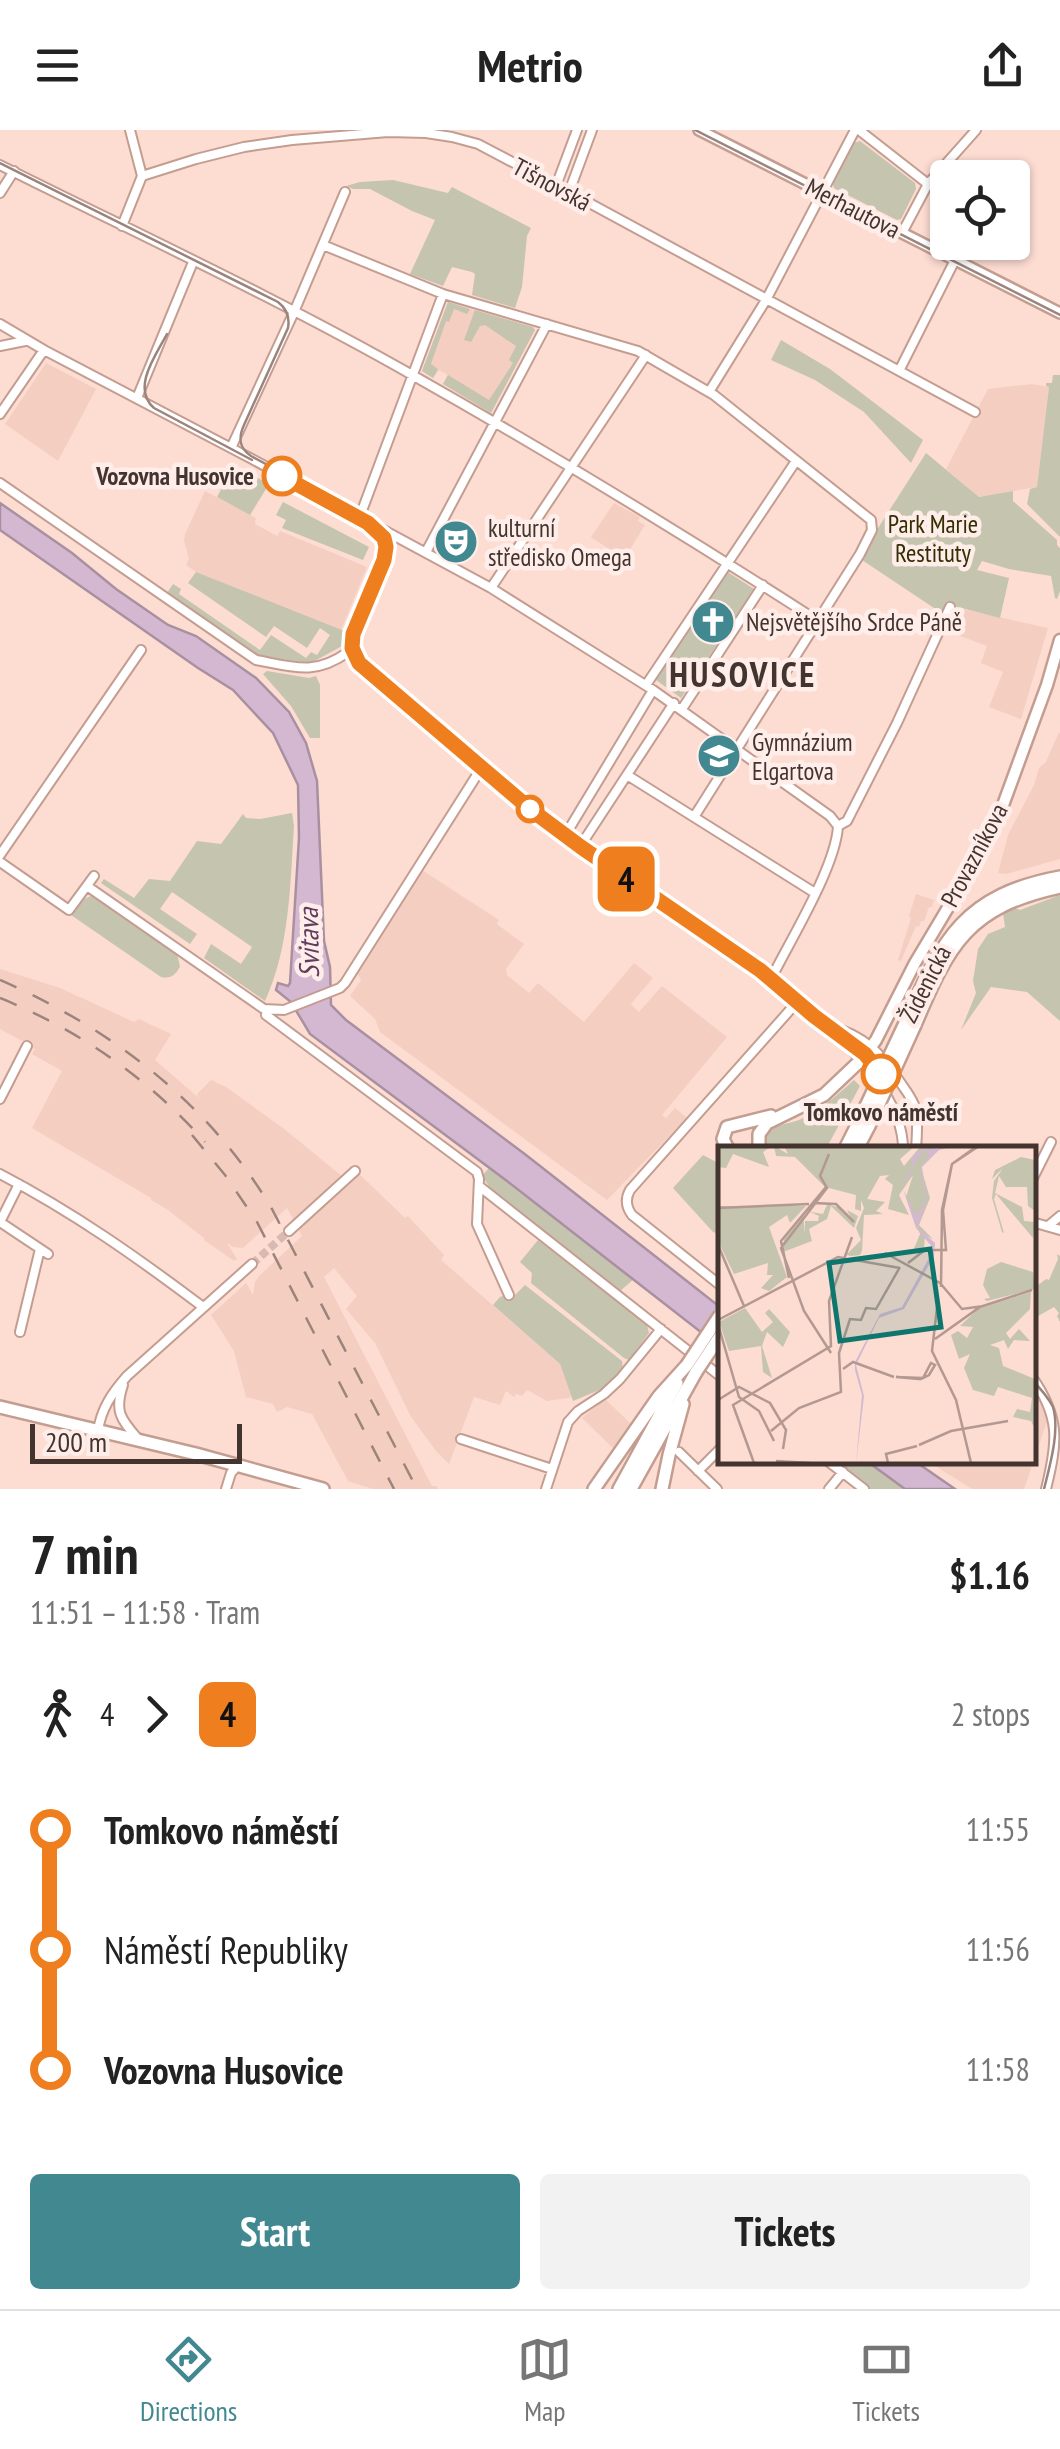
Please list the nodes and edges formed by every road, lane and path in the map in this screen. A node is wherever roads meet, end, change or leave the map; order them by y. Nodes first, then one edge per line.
1 (130, 130) edge
2 (483, 130) edge
3 (577, 130) edge
4 (592, 130) edge
5 (699, 130) edge
6 (857, 130) edge
7 (976, 130) edge
8 (334, 132) edge
9 (478, 144) junction
10 (0, 164) edge
11 (14, 171) junction
12 (142, 176) junction
13 (928, 184) junction
14 (556, 186) junction
15 (0, 192) edge
16 (345, 192) dead end
17 (568, 192) junction
18 (822, 193) junction
19 (122, 226) junction
20 (902, 233) junction
21 (323, 245) junction
22 (930, 247) edge
23 (955, 260) joint
24 (194, 262) junction
25 (444, 294) junction
26 (766, 300) junction
27 (294, 312) junction
28 (1060, 313) edge
29 (0, 324) edge
30 (546, 324) junction
31 (27, 341) junction
32 (0, 346) edge
33 (44, 350) junction
34 (646, 356) junction
35 (899, 371) junction
36 (412, 375) junction
37 (709, 392) junction
38 (137, 398) junction
39 (974, 412) dead end
40 (0, 414) edge
41 (494, 423) junction
42 (231, 448) junction
43 (796, 460) junction
44 (571, 469) junction
45 (0, 484) edge
46 (360, 516) junction
47 (393, 535) junction
48 (426, 552) junction
49 (728, 564) junction
50 (762, 586) junction
51 (491, 588) junction
52 (950, 607) dead end
53 (818, 621) junction
54 (1060, 640) edge
55 (141, 650) dead end
56 (348, 652) junction
57 (650, 687) junction
58 (678, 706) junction
59 (737, 750) junction
60 (482, 767) junction
61 (628, 775) junction
62 (694, 818) junction
63 (838, 826) junction
64 (566, 834) junction
65 (582, 846) junction
66 (0, 859) edge
67 (94, 876) dead end
68 (1060, 877) edge
69 (87, 886) junction
70 (1060, 888) edge
71 (815, 893) junction
72 (772, 977) junction
73 (798, 1001) junction
74 (266, 1012) junction
75 (910, 1024) junction
76 (829, 1026) junction
77 (28, 1046) dead end
78 (872, 1046) junction
79 (862, 1058) junction
80 (0, 1100) edge
81 (786, 1113) junction
82 (1051, 1142) dead end
83 (726, 1146) edge
84 (759, 1146) edge
85 (853, 1146) edge
86 (903, 1146) edge
87 (916, 1146) edge
88 (355, 1171) dead end
89 (0, 1174) edge
90 (1035, 1174) edge
91 (19, 1184) junction
92 (479, 1186) junction
93 (1060, 1216) edge
94 (1035, 1223) edge
95 (1048, 1226) junction
96 (1060, 1230) edge
97 (288, 1231) tunnel mouth
98 (252, 1264) tunnel mouth
99 (718, 1283) edge
100 (509, 1295) dead end
101 (203, 1307) junction
102 (718, 1319) edge
103 (661, 1330) junction
104 (20, 1332) dead end
105 (718, 1338) edge
106 (691, 1368) junction
107 (718, 1374) edge
108 (126, 1376) junction
109 (1035, 1381) edge
110 (0, 1407) edge
111 (1060, 1425) edge
112 (98, 1431) junction
113 (461, 1440) dead end
114 (140, 1441) junction
115 (718, 1450) edge
116 (674, 1454) junction
117 (832, 1464) edge
118 (238, 1465) junction
119 (552, 1469) junction
120 (698, 1471) junction
121 (843, 1472) junction
122 (626, 1487) edge
123 (226, 1489) edge
124 (322, 1489) edge
125 (546, 1489) edge
126 (594, 1489) edge
127 (654, 1489) edge
128 (662, 1489) edge
129 (716, 1489) edge
130 (829, 1489) edge
131 (864, 1489) edge
132 (1046, 1489) edge

1 - 12 street
2 - 9 street
3 - 14 street
4 - 17 street
5 - 18 street, Merhautova
6 - 13 street
6 - 18 street
7 - 13 street
8 - 9 street, Tišnovská
8 - 12 street, Tišnovská
9 - 14 street, Tišnovská
10 - 11 street
11 - 15 street
11 - 19 street
12 - 19 street
13 - 20 street
14 - 17 street, Tišnovská
16 - 21 street
17 - 26 street, Tišnovská
18 - 20 street, Merhautova
18 - 26 street
19 - 24 street
20 - 22 street, Merhautova
21 - 25 street
21 - 27 street
23 - 28 street, Merhautova
23 - 35 street
24 - 27 street
24 - 38 street
25 - 30 street
25 - 36 street
26 - 35 street, Tišnovská
26 - 37 street
27 - 36 street
27 - 42 street
29 - 31 street
30 - 34 street
30 - 41 street
31 - 32 street
31 - 33 street
33 - 38 street
33 - 40 street
34 - 37 street
34 - 44 street
35 - 39 street, Tišnovská
36 - 41 street
36 - 46 street
37 - 43 street
38 - 42 street
41 - 44 street
41 - 48 street
42 - 46 street
43 - 49 street
43 - 53 street
44 - 49 street
44 - 51 street
45 - 56 street
46 - 47 street
47 - 48 street
47 - 56 street
48 - 51 street
49 - 50 street
49 - 57 street
50 - 53 street
50 - 58 street
51 - 57 street
52 - 63 street
53 - 59 street
54 - 78 main road, Provazníkova
55 - 66 street
56 - 60 street
57 - 58 street
57 - 64 street
58 - 59 street
58 - 61 street
59 - 62 street
59 - 63 street
60 - 64 street
60 - 74 street
61 - 62 street
61 - 65 street
62 - 71 street
63 - 71 street
64 - 65 street
65 - 72 street
66 - 69 street
67 - 69 street
68 - 75 main road, Židenická
69 - 74 street
70 - 75 main road, Židenická
71 - 72 street
72 - 73 street
73 - 76 street
73 - 99 street
74 - 92 street
75 - 85 main road, Židenická, bridge
76 - 78 street
76 - 79 street
77 - 80 street
78 - 79 main road, Provazníkova
78 - 87 street
79 - 81 main road
79 - 86 street
81 - 83 main road
81 - 84 main road
82 - 90 street
88 - 97 street
89 - 91 street
91 - 101 street
91 - 104 street
92 - 100 street
92 - 103 street
93 - 95 street
94 - 95 street
95 - 96 street
98 - 101 street
101 - 108 street
102 - 106 main road, bridge
103 - 107 street
103 - 119 street
105 - 106 main road, bridge
106 - 116 main road
106 - 122 main road
106 - 126 main road
108 - 112 street
108 - 114 street
109 - 111 street
110 - 112 main road
111 - 132 street
112 - 114 main road
113 - 119 street
114 - 118 main road
115 - 120 street
116 - 120 street
116 - 127 main road
116 - 128 main road
117 - 121 street
118 - 123 street
118 - 124 main road
119 - 125 street
120 - 129 street
121 - 130 street
121 - 131 street

